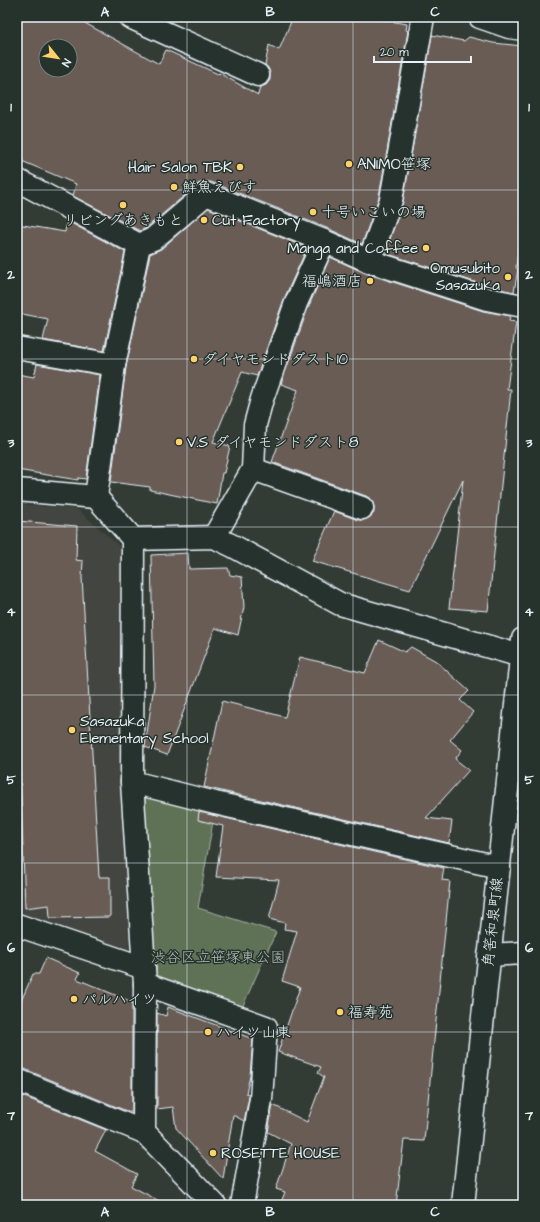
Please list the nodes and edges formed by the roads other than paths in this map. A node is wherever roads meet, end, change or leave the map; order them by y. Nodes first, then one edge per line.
1 (130, 17) edge
2 (423, 17) edge
3 (480, 17) edge
4 (523, 29) edge
5 (258, 75) dead end
6 (17, 180) edge
7 (324, 241) junction
8 (139, 245) junction
9 (369, 261) junction
10 (523, 306) edge
11 (17, 348) edge
12 (114, 365) junction
13 (253, 469) junction
14 (17, 490) edge
15 (96, 497) junction
16 (362, 508) dead end
17 (214, 537) junction
18 (134, 539) junction
19 (522, 648) edge
20 (132, 782) junction
21 (499, 867) junction
22 (17, 925) edge
23 (523, 953) edge
24 (489, 955) junction
25 (144, 976) junction
26 (17, 1080) edge
27 (144, 1132) junction
28 (215, 1205) edge
29 (242, 1205) edge
30 (463, 1205) edge

1 - 5 street
2 - 9 street
3 - 4 street
6 - 8 street
7 - 8 street
7 - 9 street
7 - 13 street
8 - 12 street
9 - 10 street
11 - 12 street
12 - 15 street
13 - 16 street
13 - 17 street
14 - 15 street
15 - 18 street
17 - 18 street
17 - 19 street
18 - 20 street
19 - 21 street, 角筈和泉町線
20 - 21 street
20 - 25 street
21 - 24 street, 角筈和泉町線
22 - 25 street
23 - 24 street
24 - 30 street, 角筈和泉町線
25 - 27 street
25 - 29 street
26 - 27 street
27 - 28 street

